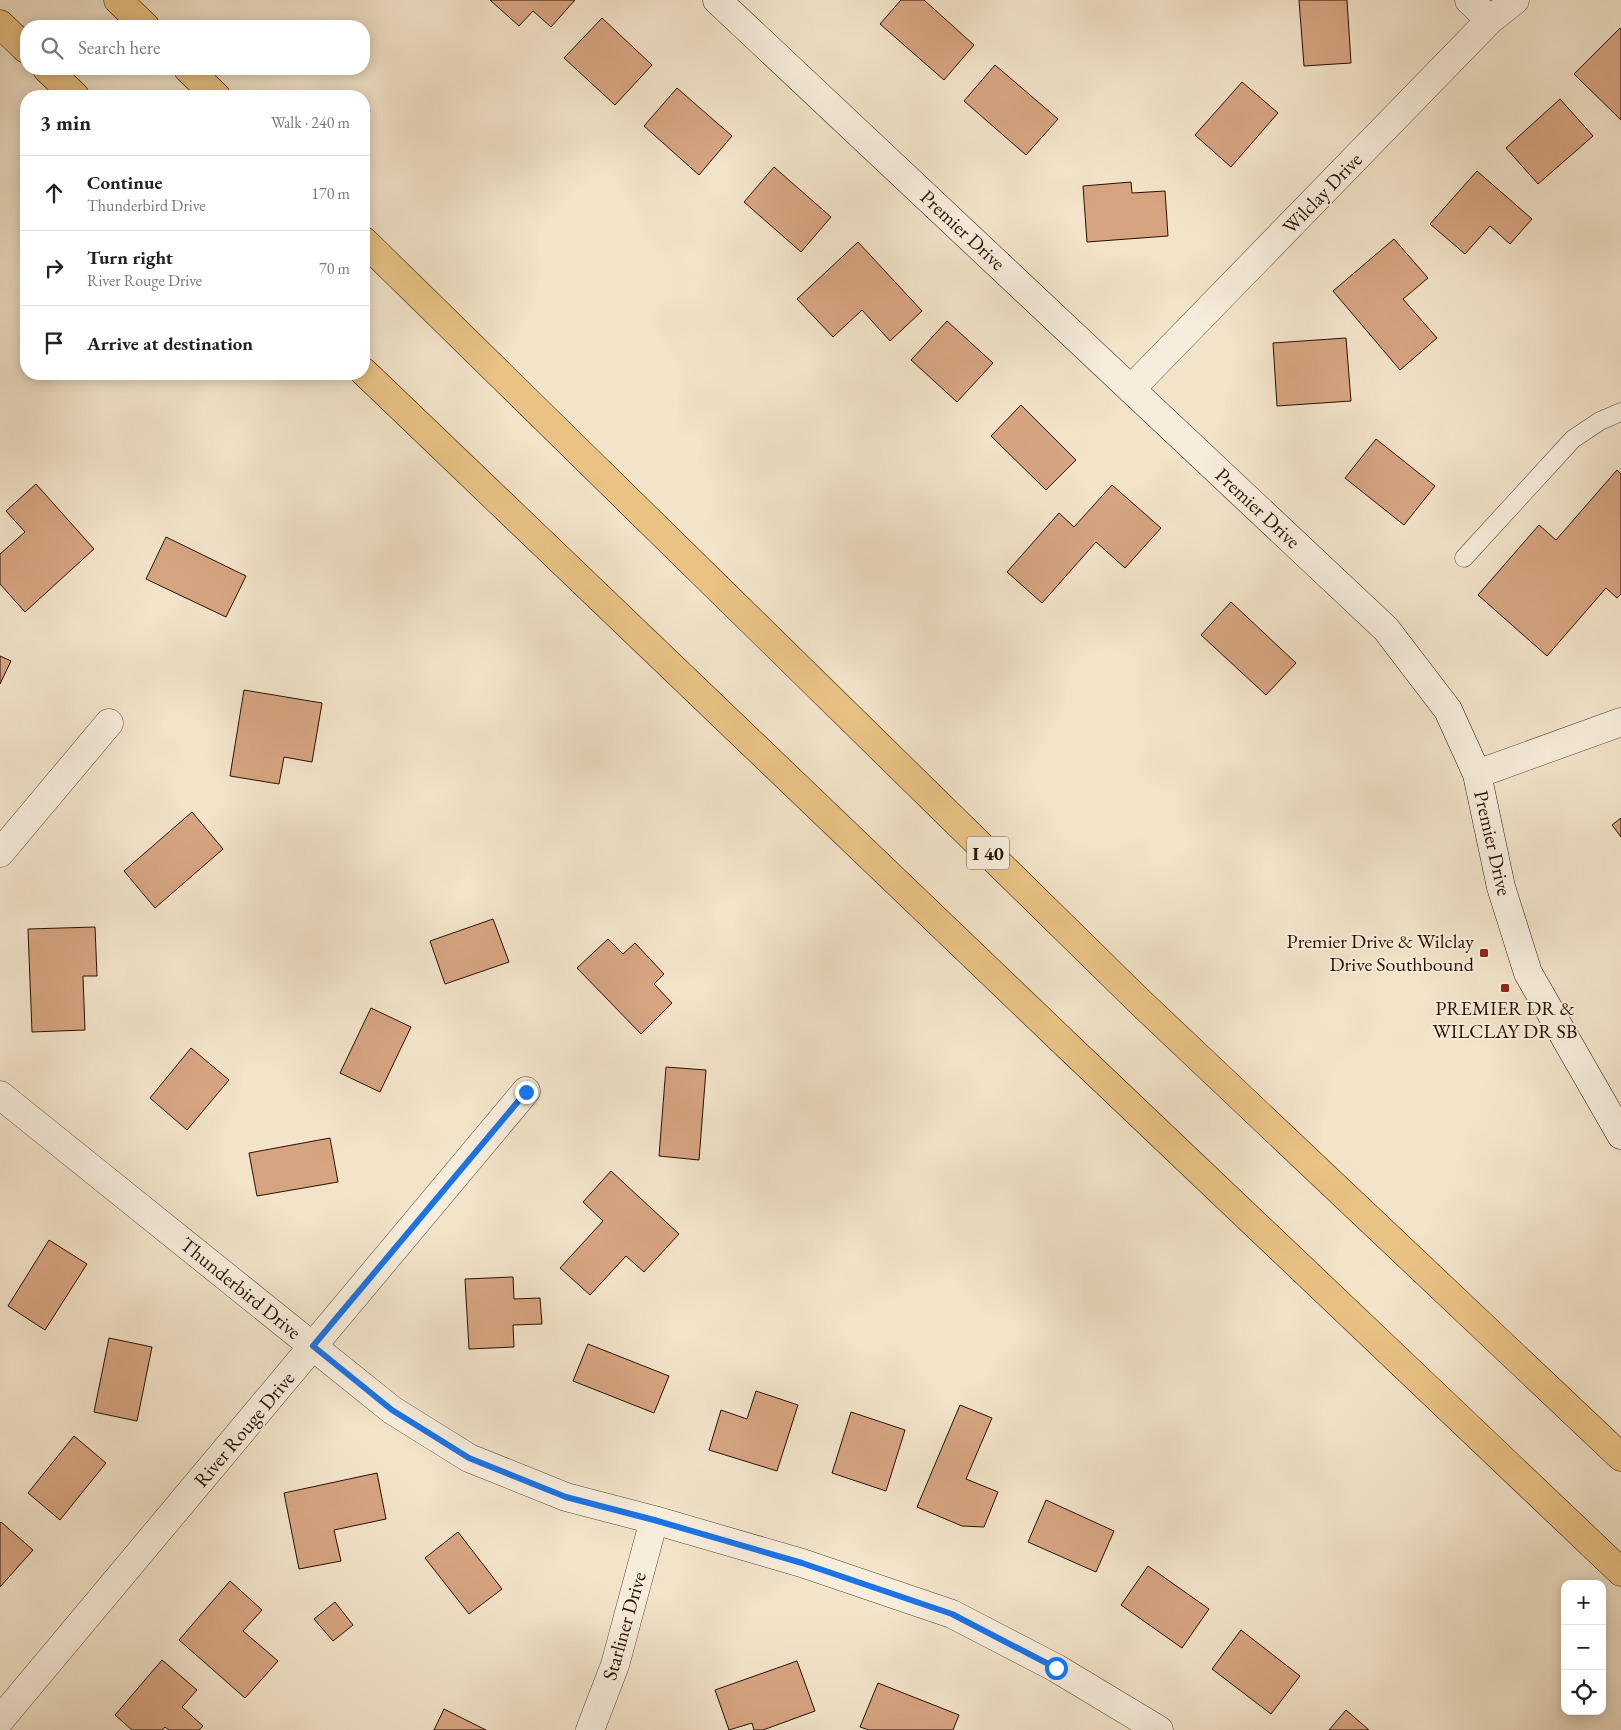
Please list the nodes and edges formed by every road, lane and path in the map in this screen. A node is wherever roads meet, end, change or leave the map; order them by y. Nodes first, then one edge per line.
1 (118, 0) edge
2 (717, 0) edge
3 (1468, 0) edge
4 (1514, 0) edge
5 (139, 20) edge
6 (1490, 20) junction
7 (0, 24) edge
8 (20, 43) edge
9 (52, 75) edge
10 (194, 75) edge
11 (69, 90) edge
12 (210, 90) edge
13 (370, 247) edge
14 (370, 378) edge
15 (1131, 389) junction
16 (1621, 412) edge
17 (1464, 558) dead end
18 (1621, 722) edge
19 (110, 723) dead end
20 (1477, 774) junction
21 (0, 853) edge
22 (526, 1092) dead end
23 (0, 1095) edge
24 (1621, 1135) edge
25 (313, 1346) junction
26 (1621, 1457) edge
27 (654, 1520) junction
28 (1621, 1572) edge
29 (0, 1720) edge
30 (590, 1730) edge
31 (1158, 1730) edge

1 - 5 highway
2 - 15 street, Premier Drive
3 - 6 street
4 - 6 street, Wilclay Drive
6 - 15 street, Wilclay Drive
7 - 8 highway
9 - 11 highway
10 - 12 highway
13 - 26 highway, I 40
14 - 28 highway
15 - 20 street, Premier Drive
16 - 17 lane
18 - 20 street
19 - 21 street
20 - 24 street, Premier Drive
22 - 25 street, River Rouge Drive
23 - 25 street, Thunderbird Drive
25 - 27 street, Thunderbird Drive
25 - 29 street, River Rouge Drive
27 - 30 street, Starliner Drive
27 - 31 street, Thunderbird Drive

